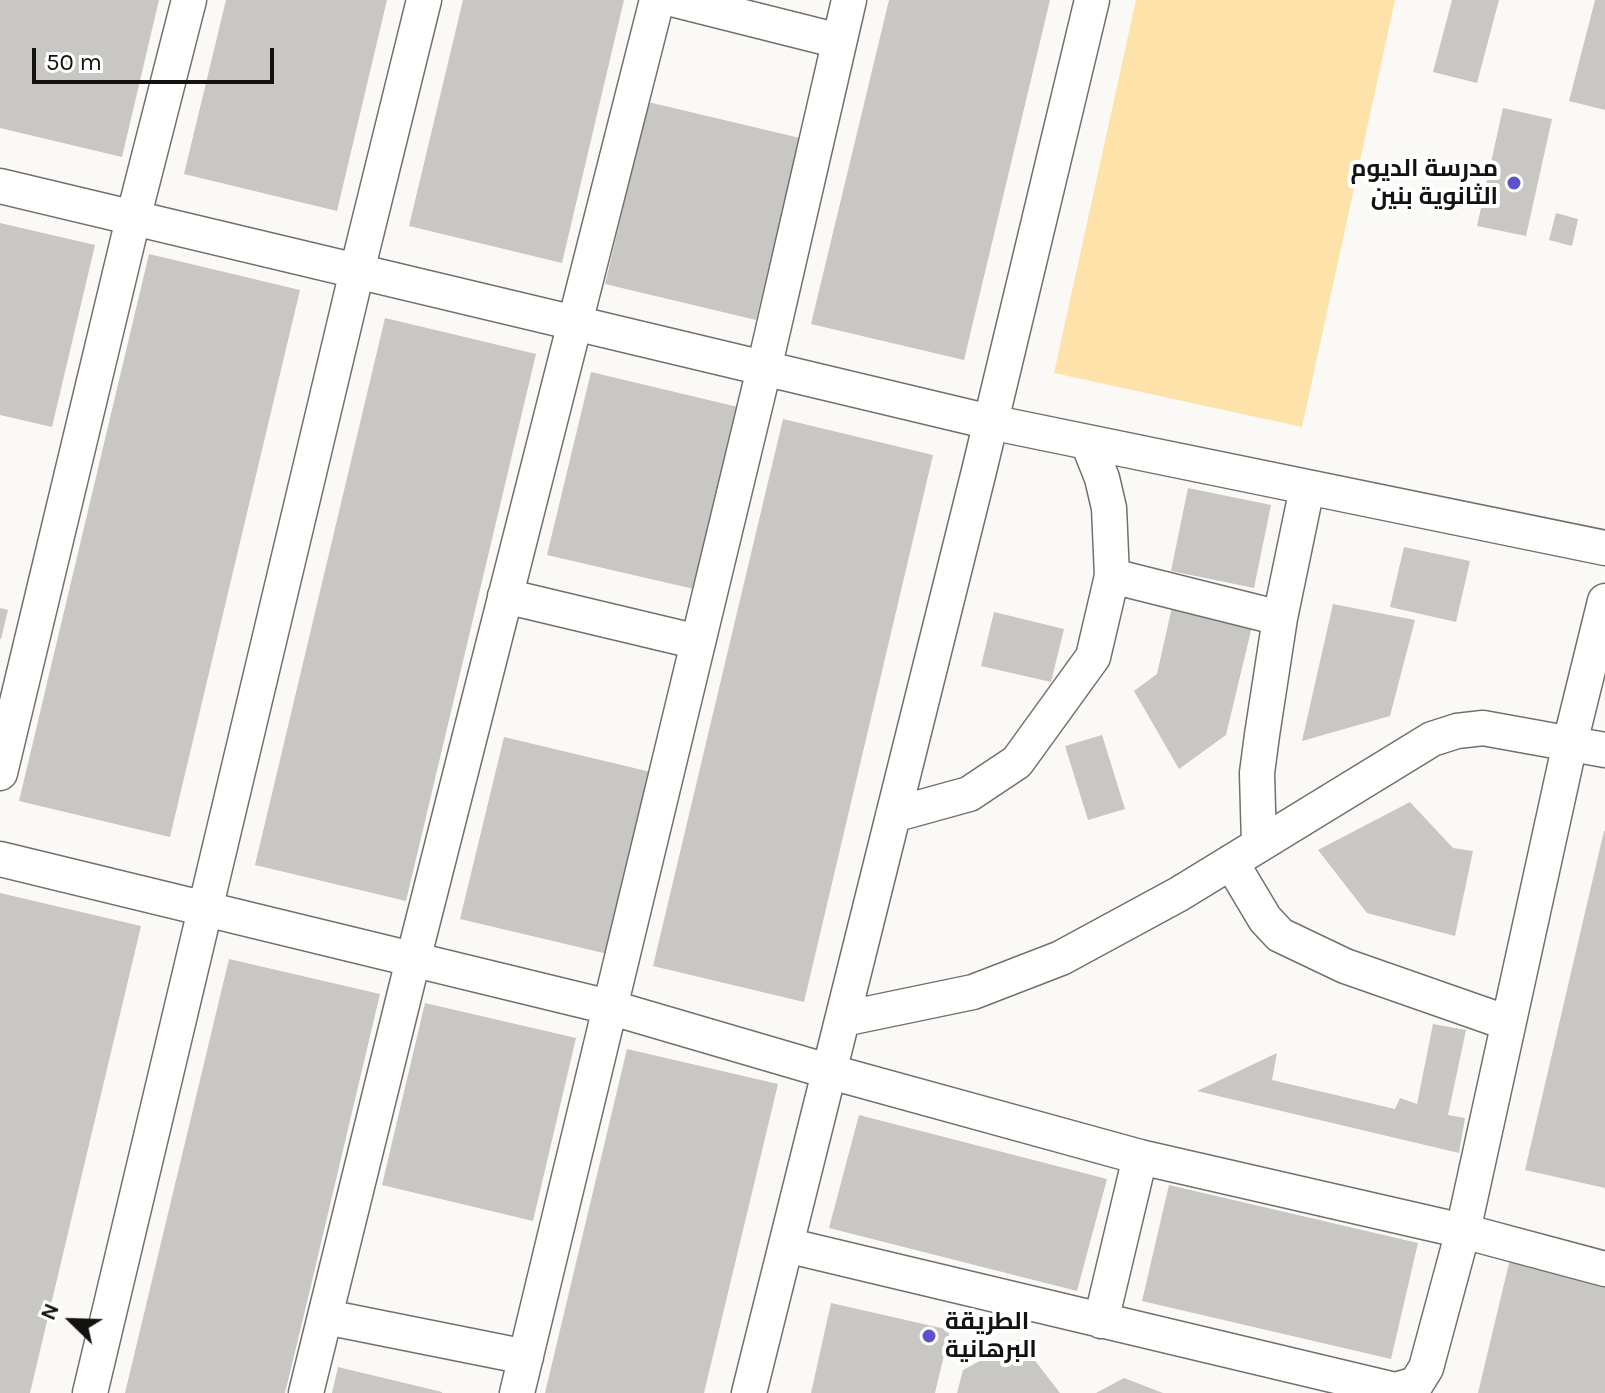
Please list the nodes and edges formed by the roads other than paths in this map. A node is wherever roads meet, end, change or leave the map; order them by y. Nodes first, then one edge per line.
1 (189, 0) edge
2 (424, 0) edge
3 (657, 0) edge
4 (676, 0) edge
5 (849, 0) edge
6 (1092, 0) edge
7 (839, 41) junction
8 (0, 186) edge
9 (133, 219) junction
10 (357, 271) junction
11 (575, 323) junction
12 (764, 369) junction
13 (990, 422) junction
14 (1088, 443) junction
15 (1307, 488) junction
16 (1605, 548) edge
17 (1112, 576) junction
18 (505, 596) junction
19 (1605, 601) edge
20 (1280, 618) junction
21 (698, 642) junction
22 (1570, 743) junction
23 (1605, 750) edge
24 (0, 773) edge
25 (893, 815) junction
26 (1245, 853) junction
27 (0, 859) edge
28 (206, 909) junction
29 (413, 960) junction
30 (609, 1007) junction
31 (843, 1019) junction
32 (1508, 1023) junction
33 (831, 1072) junction
34 (1140, 1157) junction
35 (1463, 1231) junction
36 (786, 1245) junction
37 (1605, 1269) edge
38 (326, 1317) junction
39 (1101, 1321) junction
40 (526, 1357) junction
41 (90, 1393) edge
42 (306, 1393) edge
43 (517, 1393) edge
44 (749, 1393) edge

1 - 9 street
2 - 10 street
3 - 11 street
4 - 7 street
5 - 7 street
6 - 13 street
7 - 12 street
8 - 9 street
9 - 10 street
9 - 24 street
10 - 11 street
10 - 28 street
11 - 12 street
11 - 18 street
12 - 13 street
12 - 21 street
13 - 14 street
13 - 25 street
14 - 15 street
14 - 17 street
15 - 16 street
15 - 20 street
17 - 20 street
17 - 25 street
18 - 21 street
18 - 29 street
19 - 22 street
20 - 26 street
21 - 30 street
22 - 23 street
22 - 26 street
22 - 32 street
25 - 31 street
26 - 31 street
26 - 32 street
27 - 28 street
28 - 29 street
28 - 41 street
29 - 30 street
29 - 38 street
30 - 33 street
30 - 40 street
31 - 33 street
32 - 35 street
33 - 34 street
33 - 36 street
34 - 35 street
34 - 39 street
35 - 37 street
35 - 39 street
36 - 39 street
36 - 44 street
38 - 40 street
38 - 42 street
40 - 43 street

